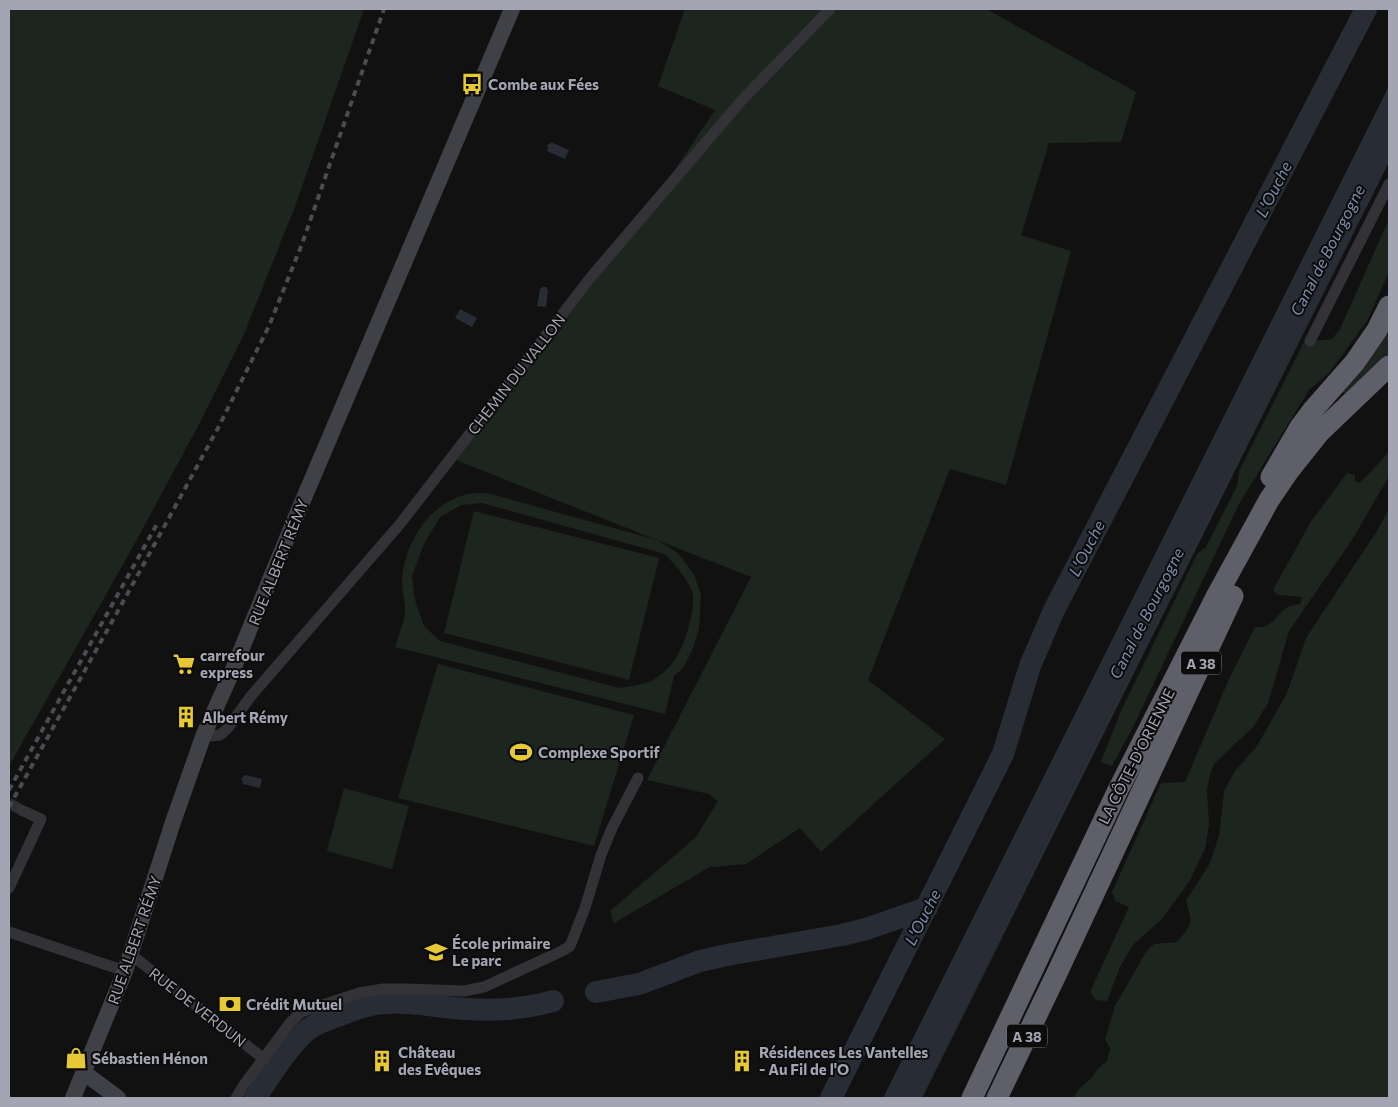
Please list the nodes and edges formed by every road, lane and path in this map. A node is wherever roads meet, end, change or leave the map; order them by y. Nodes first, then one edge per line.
1 (512, 9) edge
2 (830, 9) edge
3 (1389, 184) edge
4 (1389, 306) edge
5 (1310, 341) dead end
6 (1389, 366) edge
7 (1389, 382) edge
8 (1218, 595) junction
9 (204, 734) junction
10 (638, 778) dead end
11 (21, 810) tunnel mouth
12 (9, 888) edge
13 (9, 932) edge
14 (128, 963) junction
15 (1010, 1018) junction
16 (264, 1059) junction
17 (83, 1072) junction
18 (73, 1098) edge
19 (118, 1098) edge
20 (236, 1098) edge
21 (963, 1098) edge
22 (972, 1098) edge
23 (996, 1098) edge

1 - 9 main road, RUE ALBERT RÉMY
2 - 9 street, CHEMIN DU VALLON
3 - 5 street
4 - 8 highway
6 - 8 highway, LA CÔTE-D'ORIENNE / A 38
7 - 23 highway, LA CÔTE-D'ORIENNE / A 38
8 - 15 highway, LA CÔTE-D'ORIENNE / A 38
9 - 14 main road, RUE ALBERT RÉMY
10 - 16 street
11 - 12 street
13 - 14 street, RUE DE VERDUN
14 - 16 street, RUE DE VERDUN
14 - 17 main road, RUE ALBERT RÉMY
15 - 21 highway
15 - 22 highway, LA CÔTE-D'ORIENNE / A 38
16 - 20 street
17 - 18 main road, RUE ALBERT RÉMY
17 - 19 main road

